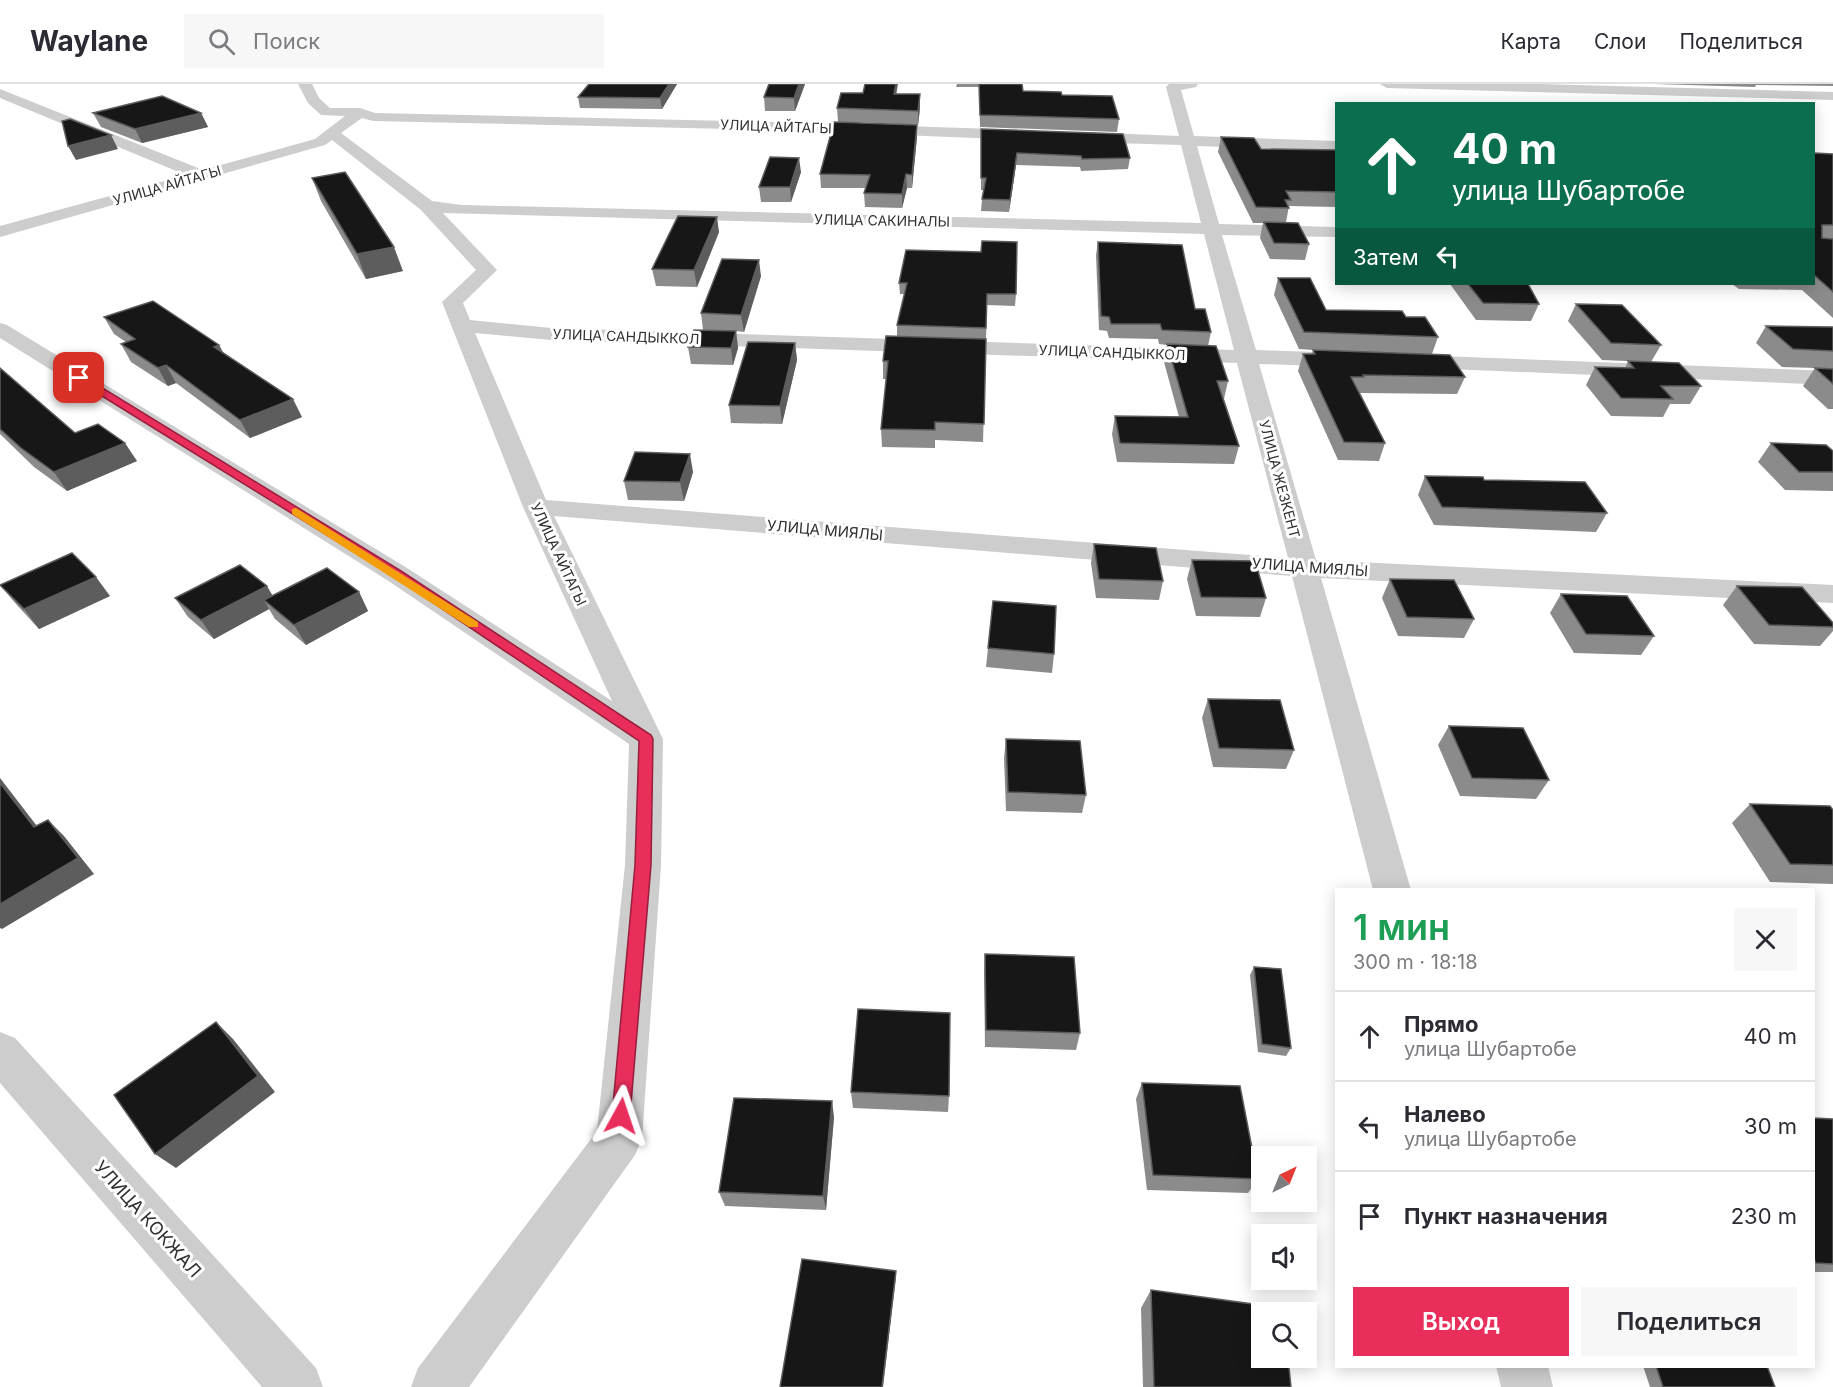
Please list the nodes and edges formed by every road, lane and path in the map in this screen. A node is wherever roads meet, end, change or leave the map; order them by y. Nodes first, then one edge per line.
1 (305, 84) edge
2 (1191, 84) edge
3 (1387, 84) edge
4 (0, 93) edge
5 (1833, 96) edge
6 (360, 112) junction
7 (333, 134) junction
8 (1036, 136) edge
9 (1059, 136) edge
10 (1188, 142) junction
11 (1335, 146) edge
12 (204, 176) junction
13 (427, 206) junction
14 (1212, 228) junction
15 (0, 232) edge
16 (1335, 232) edge
17 (462, 326) junction
18 (0, 329) edge
19 (1246, 356) junction
20 (1366, 360) edge
21 (1390, 361) edge
22 (1833, 378) edge
23 (536, 507) junction
24 (1304, 568) junction
25 (1833, 594) edge
26 (646, 739) junction
27 (1391, 888) edge
28 (0, 1052) edge
29 (1522, 1368) edge
30 (297, 1387) edge
31 (437, 1387) edge
32 (1527, 1387) edge

1 - 6 street, УЛИЦА АЙТАГЫ
2 - 10 street, УЛИЦА ЖЕЗКЕНТ
3 - 5 street
4 - 12 street
6 - 7 street, УЛИЦА АЙТАГЫ
6 - 8 street, УЛИЦА АЙТАГЫ
7 - 12 street, УЛИЦА АЙТАГЫ
7 - 13 street, УЛИЦА АЙТАГЫ
9 - 10 street
10 - 11 street
10 - 14 street, УЛИЦА ЖЕЗКЕНТ
12 - 15 street, УЛИЦА АЙТАГЫ
13 - 14 street, УЛИЦА САКИНАЛЫ
13 - 17 street, УЛИЦА АЙТАГЫ
14 - 16 street, УЛИЦА САКИНАЛЫ
14 - 19 street, УЛИЦА ЖЕЗКЕНТ
17 - 19 street, УЛИЦА САНДЫККОЛ
17 - 23 street, УЛИЦА АЙТАГЫ
18 - 26 street
19 - 20 street, УЛИЦА САНДЫККОЛ
19 - 24 street, УЛИЦА ЖЕЗКЕНТ
21 - 22 street
23 - 24 street, УЛИЦА МИЯЛЫ
23 - 26 street, УЛИЦА АЙТАГЫ
24 - 25 street, УЛИЦА МИЯЛЫ
24 - 27 street, УЛИЦА ЖЕЗКЕНТ
26 - 31 street
28 - 30 street, УЛИЦА КОКЖАЛ
29 - 32 street

